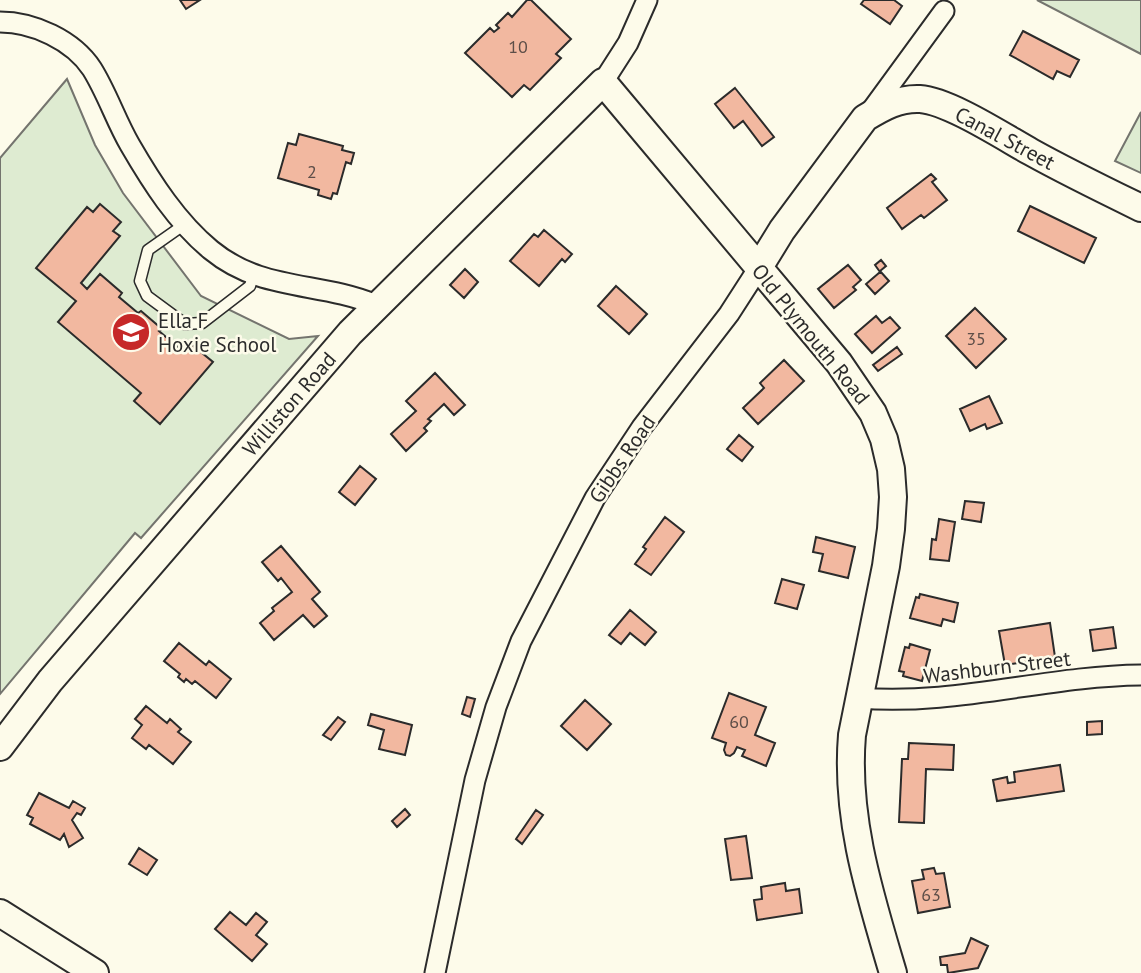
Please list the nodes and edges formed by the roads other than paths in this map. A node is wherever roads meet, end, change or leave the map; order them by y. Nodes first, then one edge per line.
1 (647, 0) edge
2 (944, 11) dead end
3 (0, 22) edge
4 (603, 82) junction
5 (865, 118) junction
6 (1141, 208) edge
7 (185, 224) junction
8 (758, 269) junction
9 (253, 276) junction
10 (376, 305) junction
11 (1141, 675) edge
12 (859, 698) junction
13 (0, 747) edge
14 (0, 913) edge
15 (95, 973) edge
16 (435, 973) edge
17 (893, 973) edge

1 - 4 street
2 - 5 street, Gibbs Road
3 - 7 street
4 - 8 street, Old Plymouth Road
4 - 10 street, Williston Road
5 - 6 street, Canal Street
5 - 8 street, Gibbs Road
7 - 9 street
7 - 9 lane
8 - 12 street, Old Plymouth Road
8 - 16 street, Gibbs Road
9 - 10 street
10 - 13 street, Williston Road
11 - 12 street, Washburn Street
12 - 17 street, Old Plymouth Road
14 - 15 street

